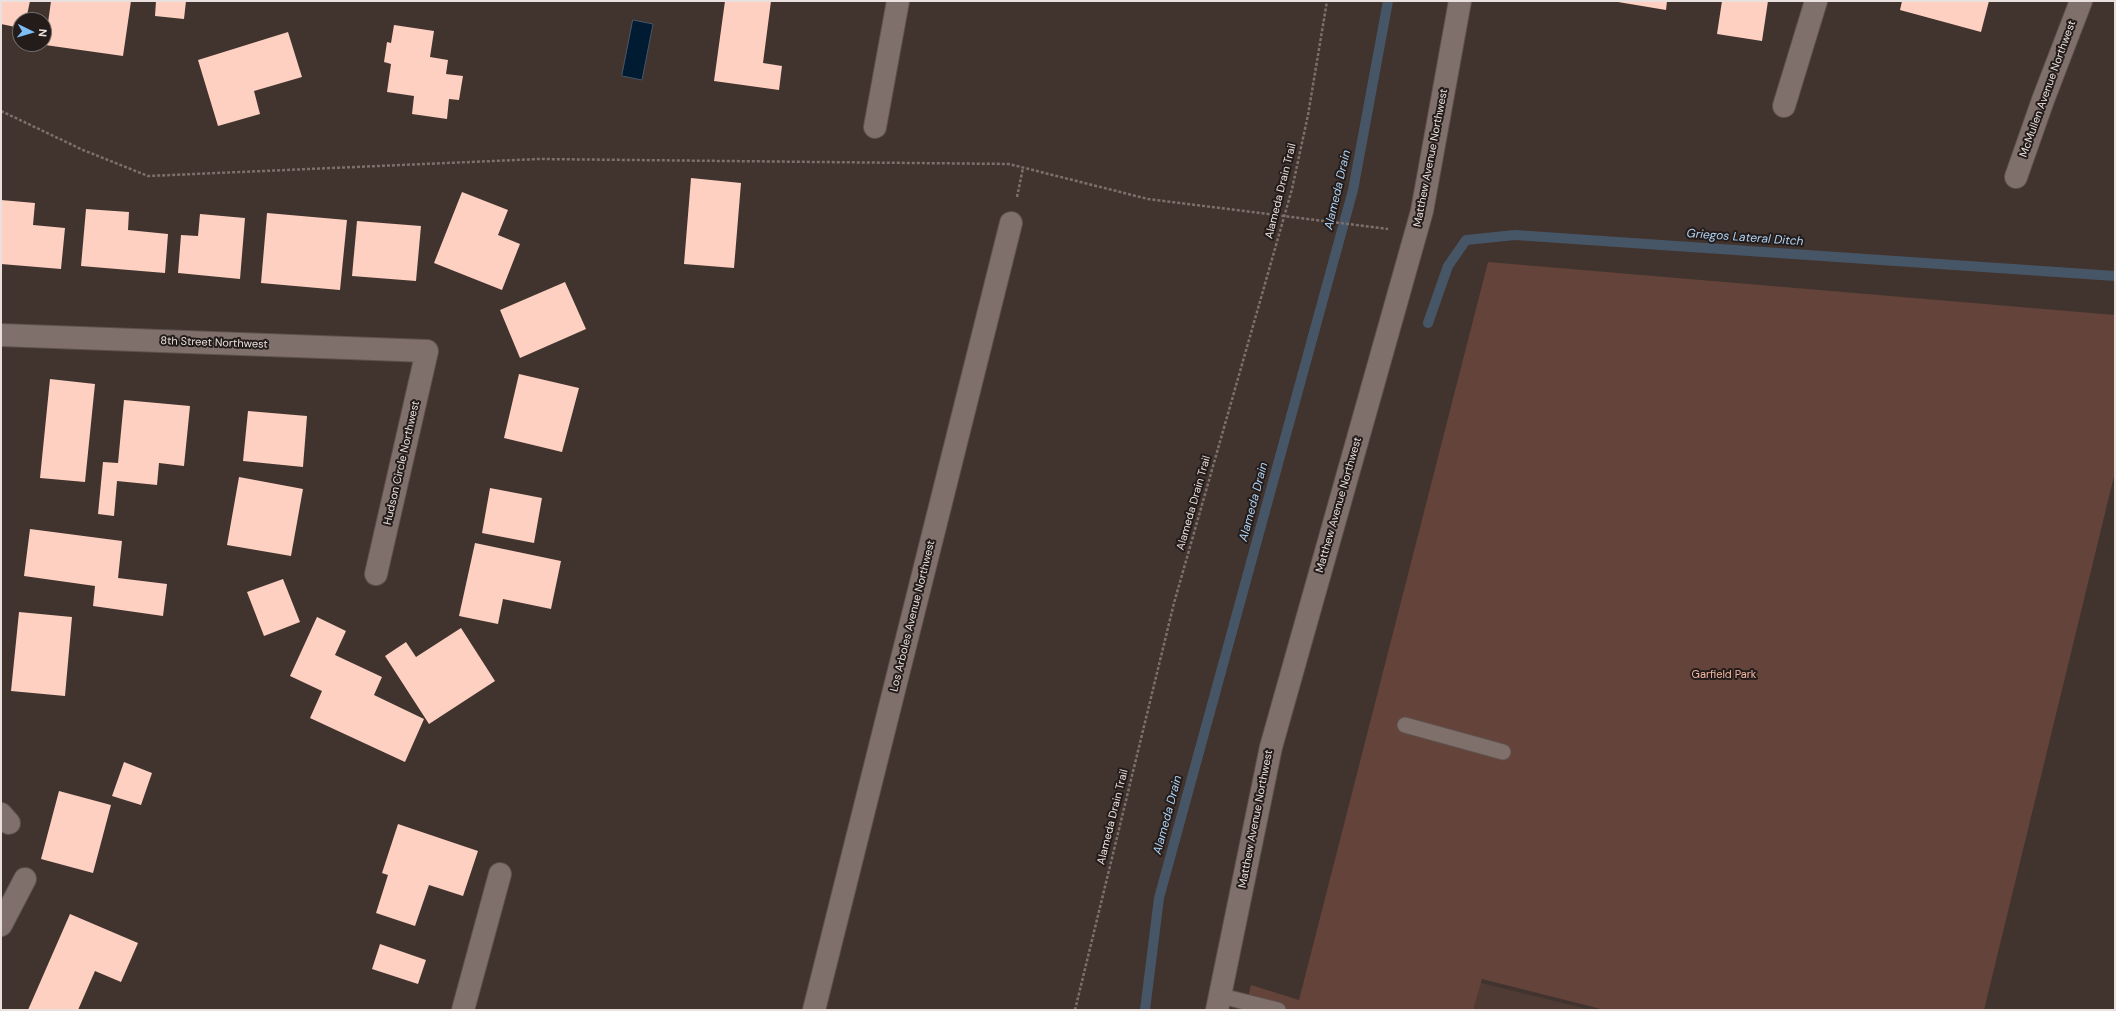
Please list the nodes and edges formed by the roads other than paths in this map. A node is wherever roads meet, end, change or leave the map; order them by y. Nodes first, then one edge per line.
1 (898, 1) edge
2 (1460, 1) edge
3 (1816, 1) edge
4 (2081, 1) edge
5 (1784, 106) dead end
6 (875, 128) dead end
7 (2016, 177) dead end
8 (1011, 222) dead end
9 (1, 335) edge
10 (427, 352) joint
11 (376, 574) dead end
12 (1405, 725) dead end
13 (1503, 752) dead end
14 (500, 874) dead end
15 (24, 879) dead end
16 (1, 924) edge
17 (1219, 1003) edge
18 (463, 1010) edge
19 (814, 1010) edge
20 (1278, 1010) edge

1 - 6 street
2 - 17 street, Matthew Avenue Northwest
3 - 5 street
4 - 7 street, McMullen Avenue Northwest
8 - 19 street, Los Arboles Avenue Northwest
9 - 10 street, 8th Street Northwest
10 - 11 street, Hudson Circle Northwest
12 - 13 lane
14 - 18 street
15 - 16 street
17 - 20 lane

